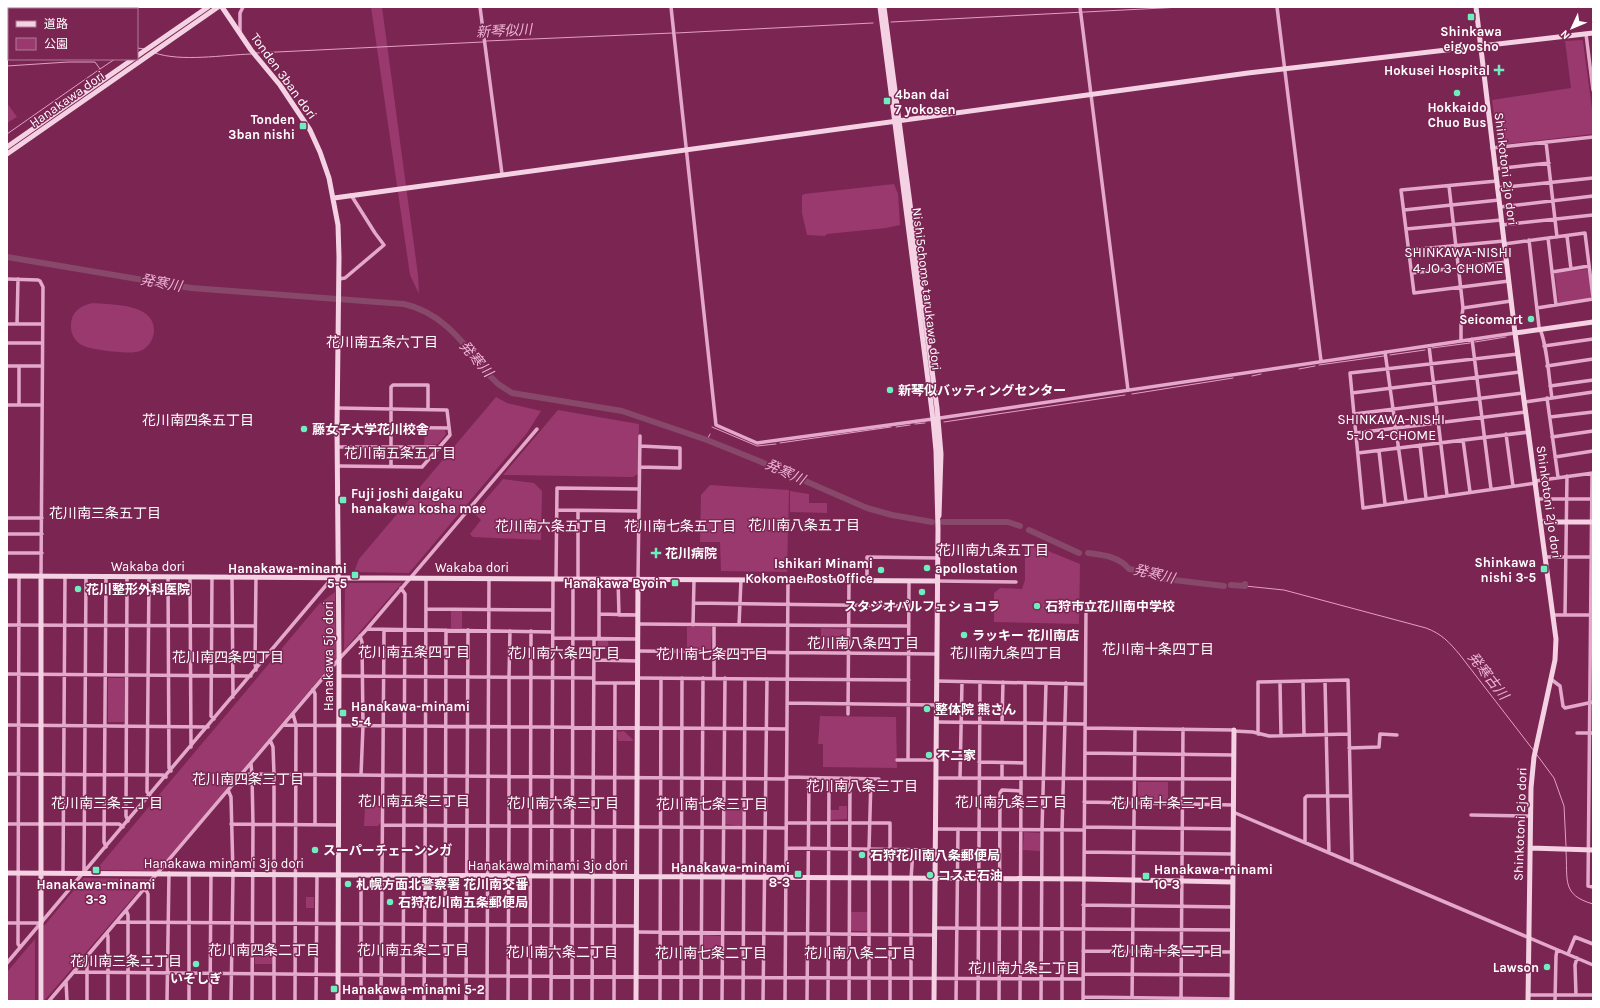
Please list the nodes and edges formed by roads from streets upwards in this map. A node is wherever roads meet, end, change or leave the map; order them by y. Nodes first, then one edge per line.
1 (208, 7) edge
2 (218, 7) edge
3 (222, 7) edge
4 (243, 7) edge
5 (480, 7) edge
6 (671, 7) edge
7 (880, 7) edge
8 (884, 7) edge
9 (1277, 7) edge
10 (1476, 7) edge
11 (1080, 8) edge
12 (1593, 33) edge
13 (240, 34) junction
14 (1586, 34) junction
15 (1480, 46) junction
16 (139, 55) edge
17 (1591, 59) edge
18 (132, 60) edge
19 (1285, 69) junction
20 (1593, 83) edge
21 (1593, 90) edge
22 (1091, 94) junction
23 (896, 121) junction
24 (1593, 136) edge
25 (1546, 142) junction
26 (7, 147) edge
27 (1492, 148) junction
28 (686, 150) junction
29 (7, 154) edge
30 (1549, 163) junction
31 (1495, 169) junction
32 (502, 174) junction
33 (1593, 178) edge
34 (1497, 181) junction
35 (1551, 182) junction
36 (1449, 186) junction
37 (1497, 188) junction
38 (351, 195) junction
39 (1593, 196) edge
40 (334, 198) junction
41 (1499, 200) junction
42 (1553, 201) junction
43 (1451, 204) junction
44 (1500, 207) junction
45 (1404, 210) junction
46 (1593, 215) edge
47 (1555, 218) junction
48 (1502, 222) junction
49 (1453, 224) junction
50 (1406, 229) junction
51 (1567, 236) junction
52 (1557, 237) junction
53 (1548, 238) junction
54 (1529, 240) junction
55 (1504, 242) junction
56 (1456, 246) junction
57 (1409, 250) junction
58 (1507, 262) junction
59 (1589, 266) junction
60 (1458, 267) junction
61 (1570, 269) junction
62 (1552, 272) junction
63 (1412, 273) junction
64 (7, 279) edge
65 (18, 279) junction
66 (339, 279) junction
67 (1509, 281) junction
68 (1461, 287) junction
69 (1593, 298) edge
70 (1511, 301) junction
71 (1556, 305) junction
72 (1463, 308) junction
73 (1537, 308) junction
74 (1593, 322) edge
75 (7, 324) edge
76 (17, 324) junction
77 (42, 324) junction
78 (1541, 330) junction
79 (1515, 333) junction
80 (1472, 339) junction
81 (1593, 339) edge
82 (1461, 341) junction
83 (7, 343) edge
84 (42, 343) junction
85 (1429, 346) junction
86 (1544, 346) junction
87 (1385, 352) junction
88 (1518, 354) junction
89 (1475, 359) junction
90 (1593, 360) edge
91 (1321, 361) junction
92 (1431, 364) junction
93 (7, 366) edge
94 (19, 366) junction
95 (42, 366) junction
96 (1547, 366) junction
97 (1388, 369) junction
98 (1520, 372) junction
99 (1477, 377) junction
100 (1593, 380) edge
101 (1433, 382) junction
102 (1550, 386) junction
103 (1390, 388) junction
104 (1128, 390) junction
105 (1593, 392) edge
106 (1352, 393) junction
107 (1523, 393) junction
108 (1480, 398) junction
109 (1549, 398) junction
110 (1525, 402) junction
111 (1436, 403) junction
112 (7, 405) edge
113 (19, 405) junction
114 (42, 405) junction
115 (337, 408) junction
116 (1393, 408) junction
117 (391, 409) junction
118 (428, 410) junction
119 (1526, 412) junction
120 (1593, 412) edge
121 (1354, 414) junction
122 (1482, 417) junction
123 (1550, 417) junction
124 (936, 418) junction
125 (1438, 423) junction
126 (337, 427) junction
127 (391, 427) junction
128 (449, 428) junction
129 (1396, 428) junction
130 (537, 429) dead end
131 (1593, 431) edge
132 (1529, 432) junction
133 (1356, 433) junction
134 (1506, 434) junction
135 (640, 436) dead end
136 (1485, 437) junction
137 (1552, 437) junction
138 (1463, 440) junction
139 (1441, 442) junction
140 (640, 446) junction
141 (1420, 446) junction
142 (337, 447) junction
143 (390, 447) junction
144 (1399, 448) junction
145 (438, 449) junction
146 (1378, 451) junction
147 (1593, 451) edge
148 (1358, 453) junction
149 (1555, 456) junction
150 (338, 466) junction
151 (391, 467) junction
152 (640, 467) junction
153 (1592, 473) edge
154 (1566, 476) junction
155 (1558, 478) junction
156 (1536, 482) junction
157 (1513, 486) junction
158 (639, 489) junction
159 (1491, 489) junction
160 (1470, 492) junction
161 (1447, 495) junction
162 (1426, 498) junction
163 (1538, 498) junction
164 (1566, 499) junction
165 (1592, 499) edge
166 (1406, 501) junction
167 (1385, 504) junction
168 (557, 510) junction
169 (578, 510) junction
170 (639, 511) junction
171 (7, 518) edge
172 (42, 518) junction
173 (1541, 522) junction
174 (1566, 522) junction
175 (1592, 522) edge
176 (7, 534) edge
177 (42, 534) junction
178 (7, 553) edge
179 (42, 553) junction
180 (1546, 557) junction
181 (1566, 557) junction
182 (1592, 557) edge
183 (937, 558) junction
184 (7, 576) edge
185 (19, 576) junction
186 (41, 576) junction
187 (65, 576) junction
188 (86, 577) junction
189 (106, 577) junction
190 (127, 577) junction
191 (148, 577) junction
192 (168, 577) junction
193 (190, 577) junction
194 (212, 577) junction
195 (232, 577) junction
196 (256, 577) junction
197 (336, 577) junction
198 (410, 578) junction
199 (426, 578) junction
200 (489, 578) junction
201 (555, 578) junction
202 (576, 579) junction
203 (599, 579) junction
204 (618, 579) junction
205 (638, 579) junction
206 (694, 580) junction
207 (741, 580) junction
208 (788, 580) junction
209 (849, 581) junction
210 (867, 581) junction
211 (909, 581) junction
212 (937, 581) junction
213 (1016, 582) dead end
214 (402, 588) junction
215 (694, 603) junction
216 (740, 604) junction
217 (788, 604) junction
218 (849, 604) junction
219 (909, 606) junction
220 (426, 609) junction
221 (489, 609) junction
222 (553, 610) junction
223 (1086, 610) dead end
224 (599, 614) junction
225 (619, 615) junction
226 (638, 615) junction
227 (1553, 615) junction
228 (1565, 615) junction
229 (1592, 615) edge
230 (638, 624) junction
231 (7, 625) edge
232 (19, 625) junction
233 (41, 625) junction
234 (64, 625) junction
235 (86, 625) junction
236 (693, 625) junction
237 (714, 625) junction
238 (740, 625) junction
239 (106, 626) junction
240 (127, 626) junction
241 (149, 626) junction
242 (169, 626) junction
243 (190, 626) junction
244 (212, 626) junction
245 (233, 626) junction
246 (255, 626) junction
247 (788, 626) junction
248 (849, 626) junction
249 (909, 626) junction
250 (367, 629) junction
251 (384, 630) junction
252 (404, 630) junction
253 (425, 630) junction
254 (446, 630) junction
255 (468, 630) junction
256 (489, 630) junction
257 (510, 631) junction
258 (531, 631) junction
259 (553, 632) junction
260 (360, 636) junction
261 (552, 638) junction
262 (573, 639) junction
263 (596, 639) junction
264 (638, 639) junction
265 (638, 651) junction
266 (714, 651) junction
267 (788, 652) junction
268 (848, 653) junction
269 (909, 653) junction
270 (937, 654) junction
271 (339, 659) junction
272 (594, 660) junction
273 (638, 661) junction
274 (256, 670) junction
275 (7, 674) edge
276 (19, 674) junction
277 (41, 675) junction
278 (64, 675) junction
279 (84, 675) junction
280 (106, 675) junction
281 (126, 675) junction
282 (148, 676) junction
283 (169, 676) junction
284 (190, 676) junction
285 (212, 676) junction
286 (233, 676) junction
287 (251, 676) junction
288 (339, 676) junction
289 (362, 676) junction
290 (383, 676) junction
291 (404, 676) junction
292 (425, 676) junction
293 (446, 676) junction
294 (467, 677) junction
295 (489, 677) junction
296 (509, 677) junction
297 (531, 677) junction
298 (552, 677) junction
299 (573, 678) junction
300 (661, 678) junction
301 (682, 678) junction
302 (703, 678) junction
303 (714, 678) junction
304 (724, 678) junction
305 (745, 679) junction
306 (767, 679) junction
307 (787, 679) junction
308 (594, 680) junction
309 (638, 680) junction
310 (848, 680) junction
311 (909, 680) junction
312 (1552, 680) junction
313 (937, 681) junction
314 (1303, 681) junction
315 (1325, 681) junction
316 (962, 682) junction
317 (980, 682) junction
318 (1003, 682) junction
319 (1280, 682) junction
320 (615, 683) junction
321 (1025, 683) junction
322 (1046, 683) junction
323 (1066, 683) junction
324 (1085, 684) junction
325 (314, 690) junction
326 (233, 697) junction
327 (1591, 702) edge
328 (787, 703) junction
329 (848, 704) junction
330 (908, 705) junction
331 (937, 705) junction
332 (293, 714) junction
333 (848, 714) dead end
334 (214, 719) junction
335 (937, 722) junction
336 (962, 723) junction
337 (1002, 723) junction
338 (1026, 723) junction
339 (1046, 723) junction
340 (980, 724) junction
341 (1065, 724) junction
342 (7, 725) edge
343 (19, 725) junction
344 (41, 725) junction
345 (65, 725) junction
346 (85, 725) junction
347 (106, 725) junction
348 (127, 725) junction
349 (149, 725) junction
350 (168, 725) junction
351 (283, 725) junction
352 (296, 725) junction
353 (190, 726) junction
354 (316, 726) junction
355 (339, 726) junction
356 (363, 726) junction
357 (383, 726) junction
358 (404, 726) junction
359 (1085, 726) junction
360 (208, 727) junction
361 (426, 727) junction
362 (446, 727) junction
363 (467, 727) junction
364 (488, 727) junction
365 (510, 727) junction
366 (531, 727) junction
367 (552, 727) junction
368 (573, 728) junction
369 (594, 728) junction
370 (616, 728) junction
371 (638, 728) junction
372 (661, 728) junction
373 (682, 728) junction
374 (703, 728) junction
375 (724, 729) junction
376 (745, 729) junction
377 (767, 729) junction
378 (787, 729) junction
379 (1135, 729) junction
380 (1183, 729) junction
381 (1234, 730) junction
382 (1577, 733) dead end
383 (1591, 733) edge
384 (1258, 734) junction
385 (1349, 734) junction
386 (1304, 735) junction
387 (1326, 735) junction
388 (1397, 735) dead end
389 (1281, 736) junction
390 (270, 740) junction
391 (191, 747) junction
392 (1349, 748) junction
393 (1085, 753) junction
394 (1134, 754) junction
395 (1183, 754) junction
396 (1234, 755) junction
397 (896, 760) dead end
398 (908, 760) junction
399 (936, 760) junction
400 (979, 762) junction
401 (1002, 763) junction
402 (1025, 763) junction
403 (251, 764) junction
404 (171, 771) junction
405 (7, 774) edge
406 (19, 774) junction
407 (41, 774) junction
408 (64, 774) junction
409 (85, 774) junction
410 (242, 774) junction
411 (106, 775) junction
412 (126, 775) junction
413 (148, 775) junction
414 (252, 775) junction
415 (274, 775) junction
416 (295, 775) junction
417 (316, 775) junction
418 (339, 775) junction
419 (361, 775) junction
420 (382, 775) junction
421 (404, 775) junction
422 (425, 776) junction
423 (446, 776) junction
424 (467, 776) junction
425 (488, 776) junction
426 (510, 776) junction
427 (531, 776) junction
428 (551, 776) junction
429 (166, 777) junction
430 (573, 777) junction
431 (594, 777) junction
432 (615, 777) junction
433 (637, 777) junction
434 (661, 778) junction
435 (681, 778) junction
436 (702, 778) junction
437 (724, 778) junction
438 (786, 778) junction
439 (809, 778) junction
440 (829, 778) junction
441 (850, 778) junction
442 (936, 778) junction
443 (960, 778) junction
444 (980, 778) junction
445 (1002, 778) junction
446 (1023, 778) junction
447 (1043, 778) junction
448 (1064, 778) junction
449 (1084, 778) junction
450 (1134, 778) junction
451 (745, 779) junction
452 (765, 779) junction
453 (871, 779) junction
454 (879, 779) dead end
455 (1183, 779) junction
456 (1233, 779) junction
457 (228, 790) junction
458 (1021, 791) junction
459 (1591, 791) edge
460 (150, 796) junction
461 (1327, 796) junction
462 (1350, 796) junction
463 (1084, 802) junction
464 (1134, 803) junction
465 (1183, 804) junction
466 (1233, 805) junction
467 (1233, 812) junction
468 (1471, 815) dead end
469 (1530, 816) junction
470 (128, 821) junction
471 (786, 823) junction
472 (808, 823) junction
473 (828, 823) junction
474 (850, 823) junction
475 (870, 823) junction
476 (7, 824) edge
477 (19, 824) junction
478 (64, 824) junction
479 (84, 824) junction
480 (105, 824) junction
481 (232, 824) junction
482 (41, 825) junction
483 (253, 825) junction
484 (274, 825) junction
485 (296, 825) junction
486 (315, 825) junction
487 (383, 825) junction
488 (404, 825) junction
489 (339, 826) junction
490 (425, 826) junction
491 (445, 826) junction
492 (466, 826) junction
493 (488, 826) junction
494 (509, 826) junction
495 (530, 826) junction
496 (551, 826) junction
497 (123, 827) junction
498 (572, 827) junction
499 (594, 827) junction
500 (614, 827) junction
501 (637, 827) junction
502 (660, 827) junction
503 (681, 827) junction
504 (702, 828) junction
505 (723, 828) junction
506 (745, 828) junction
507 (765, 828) junction
508 (786, 828) junction
509 (1134, 828) junction
510 (1182, 828) junction
511 (936, 829) junction
512 (958, 829) junction
513 (979, 829) junction
514 (1084, 829) junction
515 (1233, 829) junction
516 (1001, 830) junction
517 (1021, 830) junction
518 (1042, 830) junction
519 (1062, 830) junction
520 (1305, 842) junction
521 (106, 847) junction
522 (786, 848) junction
523 (808, 848) junction
524 (828, 848) junction
525 (1530, 848) junction
526 (849, 849) junction
527 (869, 849) junction
528 (890, 849) junction
529 (913, 850) junction
530 (935, 850) junction
531 (1591, 850) edge
532 (1084, 852) junction
533 (1134, 853) junction
534 (1182, 853) junction
535 (1329, 853) junction
536 (1233, 854) junction
537 (1352, 862) junction
538 (7, 873) edge
539 (19, 873) junction
540 (41, 873) junction
541 (63, 873) junction
542 (84, 873) junction
543 (158, 873) junction
544 (169, 873) junction
545 (189, 874) junction
546 (211, 874) junction
547 (233, 874) junction
548 (253, 874) junction
549 (274, 874) junction
550 (295, 874) junction
551 (317, 875) junction
552 (339, 875) junction
553 (361, 875) junction
554 (383, 875) junction
555 (404, 875) junction
556 (426, 875) junction
557 (446, 875) junction
558 (467, 876) junction
559 (487, 876) junction
560 (509, 876) junction
561 (530, 876) junction
562 (552, 876) junction
563 (573, 876) junction
564 (593, 876) junction
565 (614, 876) junction
566 (637, 876) junction
567 (661, 877) junction
568 (682, 877) junction
569 (702, 877) junction
570 (723, 877) junction
571 (744, 877) junction
572 (765, 877) junction
573 (786, 877) junction
574 (808, 878) junction
575 (828, 878) junction
576 (850, 878) junction
577 (870, 878) junction
578 (891, 878) junction
579 (911, 879) junction
580 (935, 879) junction
581 (958, 879) junction
582 (979, 879) junction
583 (1000, 879) junction
584 (1021, 879) junction
585 (1084, 879) junction
586 (1042, 880) junction
587 (1063, 880) junction
588 (1134, 880) junction
589 (1182, 881) junction
590 (1233, 882) junction
591 (1593, 887) edge
592 (145, 888) junction
593 (1083, 905) junction
594 (1133, 906) junction
595 (1182, 906) junction
596 (1232, 907) junction
597 (126, 910) junction
598 (116, 922) junction
599 (128, 922) junction
600 (148, 922) junction
601 (168, 922) junction
602 (189, 922) junction
603 (7, 923) edge
604 (18, 923) junction
605 (41, 923) junction
606 (211, 923) junction
607 (231, 923) junction
608 (253, 924) junction
609 (274, 924) junction
610 (295, 924) junction
611 (316, 924) junction
612 (424, 924) junction
613 (445, 924) junction
614 (467, 924) junction
615 (338, 925) junction
616 (361, 925) junction
617 (382, 925) junction
618 (403, 925) junction
619 (487, 925) junction
620 (508, 925) junction
621 (529, 925) junction
622 (551, 925) junction
623 (573, 925) junction
624 (594, 926) junction
625 (614, 926) junction
626 (636, 926) junction
627 (934, 928) junction
628 (957, 928) junction
629 (978, 929) junction
630 (1000, 929) junction
631 (1021, 929) junction
632 (1042, 929) junction
633 (1063, 929) junction
634 (1083, 929) junction
635 (1133, 929) junction
636 (1182, 930) junction
637 (1232, 930) junction
638 (636, 932) junction
639 (661, 932) junction
640 (681, 932) junction
641 (702, 933) junction
642 (723, 933) junction
643 (743, 933) junction
644 (764, 933) junction
645 (785, 933) junction
646 (808, 933) junction
647 (107, 934) junction
648 (828, 934) junction
649 (848, 934) junction
650 (870, 934) junction
651 (891, 934) junction
652 (912, 935) junction
653 (934, 935) junction
654 (1529, 938) junction
655 (1593, 944) edge
656 (20, 947) junction
657 (1557, 950) junction
658 (1083, 951) junction
659 (1133, 952) junction
660 (1181, 952) junction
661 (1232, 952) junction
662 (1568, 954) junction
663 (1577, 958) junction
664 (85, 959) junction
665 (7, 963) edge
666 (1593, 965) edge
667 (74, 972) junction
668 (87, 972) junction
669 (107, 972) junction
670 (127, 972) junction
671 (148, 972) junction
672 (167, 973) junction
673 (189, 973) junction
674 (210, 973) junction
675 (231, 973) junction
676 (252, 973) junction
677 (274, 973) junction
678 (295, 973) junction
679 (316, 973) junction
680 (338, 973) junction
681 (360, 974) junction
682 (381, 974) junction
683 (403, 974) junction
684 (424, 974) junction
685 (446, 974) junction
686 (1132, 974) junction
687 (466, 975) junction
688 (1181, 975) junction
689 (1232, 975) junction
690 (487, 976) junction
691 (508, 976) junction
692 (530, 976) junction
693 (551, 976) junction
694 (572, 976) junction
695 (592, 976) junction
696 (614, 976) junction
697 (636, 976) junction
698 (660, 976) junction
699 (681, 976) junction
700 (702, 976) junction
701 (722, 976) junction
702 (1083, 976) junction
703 (743, 977) junction
704 (764, 977) junction
705 (785, 977) junction
706 (807, 977) junction
707 (828, 977) junction
708 (849, 977) junction
709 (869, 977) junction
710 (890, 978) junction
711 (911, 978) junction
712 (934, 978) junction
713 (956, 978) junction
714 (978, 978) junction
715 (999, 978) junction
716 (1020, 979) junction
717 (1041, 979) junction
718 (1062, 979) junction
719 (66, 981) junction
720 (1528, 995) junction
721 (1555, 995) junction
722 (1576, 995) junction
723 (1593, 995) edge
724 (1083, 999) edge
725 (1132, 999) edge
726 (1181, 1000) edge
727 (1232, 1000) edge
728 (41, 1001) edge
729 (49, 1001) edge
730 (67, 1001) edge
731 (87, 1001) edge
732 (108, 1001) edge
733 (128, 1001) edge
734 (148, 1001) edge
735 (168, 1001) edge
736 (189, 1001) edge
737 (210, 1001) edge
738 (231, 1001) edge
739 (252, 1001) edge
740 (274, 1001) edge
741 (295, 1001) edge
742 (316, 1001) edge
743 (338, 1001) edge
744 (360, 1001) edge
745 (382, 1001) edge
746 (403, 1001) edge
747 (424, 1001) edge
748 (445, 1001) edge
749 (466, 1001) edge
750 (486, 1001) edge
751 (508, 1001) edge
752 (530, 1001) edge
753 (550, 1001) edge
754 (572, 1001) edge
755 (592, 1001) edge
756 (614, 1001) edge
757 (636, 1001) edge
758 (660, 1001) edge
759 (681, 1001) edge
760 (701, 1001) edge
761 (722, 1001) edge
762 (743, 1001) edge
763 (764, 1001) edge
764 (785, 1001) edge
765 (808, 1001) edge
766 (828, 1001) edge
767 (849, 1001) edge
768 (870, 1001) edge
769 (890, 1001) edge
770 (911, 1001) edge
771 (934, 1001) edge
772 (956, 1001) edge
773 (978, 1001) edge
774 (999, 1001) edge
775 (1020, 1001) edge
776 (1041, 1001) edge
777 (1062, 1001) edge
778 (1528, 1001) edge
779 (1555, 1001) edge

1 - 16 street
2 - 29 street, Hanakawa dori
3 - 13 street, Tonden 3ban dori
4 - 13 street
5 - 32 street
6 - 28 street
7 - 23 street, Nishi5chome tarukawa dori
8 - 23 street, Nishi5chome tarukawa dori
9 - 19 street
10 - 15 street, Shinkotoni 2jo dori
11 - 22 street
12 - 14 street
13 - 40 street, Tonden 3ban dori
14 - 15 street
14 - 17 street
15 - 19 street
15 - 27 street, Shinkotoni 2jo dori
17 - 20 street
18 - 26 street, Hanakawa dori
19 - 22 street
19 - 91 street
20 - 21 street
22 - 23 street
22 - 104 street
23 - 28 street
23 - 124 street, Nishi5chome tarukawa dori
24 - 25 street
25 - 27 street
25 - 30 street
27 - 31 street, Shinkotoni 2jo dori
28 - 32 street
28 - 124 street
30 - 31 street
30 - 35 street
31 - 34 street, Shinkotoni 2jo dori
32 - 38 street
33 - 35 street
34 - 36 street
34 - 37 street, Shinkotoni 2jo dori
35 - 37 street
35 - 42 street
36 - 43 street
36 - 45 street
37 - 41 street, Shinkotoni 2jo dori
38 - 40 street
38 - 66 street
39 - 42 street
40 - 66 street, Tonden 3ban dori
41 - 43 street
41 - 44 street, Shinkotoni 2jo dori
42 - 44 street
42 - 47 street
43 - 45 street
43 - 49 street
44 - 48 street, Shinkotoni 2jo dori
45 - 50 street
46 - 47 street
47 - 48 street
47 - 52 street
48 - 49 street
48 - 55 street, Shinkotoni 2jo dori
49 - 50 street
49 - 56 street
50 - 57 street
51 - 52 street
51 - 59 street
51 - 61 street
52 - 53 street
53 - 54 street
53 - 62 street
54 - 55 street
54 - 73 street
55 - 56 street
55 - 58 street, Shinkotoni 2jo dori
56 - 57 street
56 - 60 street
57 - 63 street
58 - 60 street
58 - 67 street, Shinkotoni 2jo dori
59 - 61 street
59 - 69 street
60 - 63 street
60 - 68 street
61 - 62 street
62 - 71 street
63 - 68 street
64 - 65 street
65 - 76 street
65 - 77 street
66 - 115 street, Hanakawa 5jo dori
67 - 68 street
67 - 70 street, Shinkotoni 2jo dori
68 - 72 street
69 - 71 street
70 - 72 street
70 - 79 street, Shinkotoni 2jo dori
71 - 73 street
72 - 82 street
73 - 78 street
74 - 78 street
75 - 76 street
76 - 77 street
77 - 84 street
78 - 79 street
78 - 86 street
79 - 80 street
79 - 88 street, Shinkotoni 2jo dori
80 - 82 street
80 - 89 street
81 - 86 street
82 - 85 street
83 - 84 street
84 - 95 street
85 - 87 street
85 - 92 street
86 - 96 street
87 - 91 street
87 - 97 street
88 - 89 street
88 - 98 street, Shinkotoni 2jo dori
89 - 92 street
89 - 99 street
90 - 96 street
91 - 104 street
92 - 97 street
92 - 101 street
93 - 94 street
94 - 95 street
94 - 113 street
95 - 114 street
96 - 102 street
97 - 103 street
97 - 106 street
98 - 99 street
98 - 107 street, Shinkotoni 2jo dori
99 - 101 street
99 - 108 street
100 - 102 street
101 - 103 street
101 - 111 street
102 - 109 street
103 - 106 street
103 - 116 street
104 - 124 street
105 - 109 street
106 - 121 street
107 - 108 street
107 - 110 street, Shinkotoni 2jo dori
108 - 111 street
108 - 122 street
109 - 110 street
109 - 123 street
110 - 119 street, Shinkotoni 2jo dori
111 - 116 street
111 - 125 street
112 - 113 street
113 - 114 street
114 - 172 street
115 - 117 street
115 - 126 street, Hanakawa 5jo dori
116 - 121 street
116 - 129 street
117 - 118 street
117 - 118 street
117 - 127 street
118 - 128 street
119 - 122 street
119 - 132 street, Shinkotoni 2jo dori
120 - 123 street
121 - 133 street
122 - 125 street
122 - 136 street
123 - 137 street
124 - 183 street, Nishi5chome tarukawa dori
125 - 129 street
125 - 139 street
126 - 127 street
126 - 142 street, Hanakawa 5jo dori
127 - 128 street
127 - 143 street
128 - 145 street
129 - 133 street
129 - 144 street
130 - 198 street
131 - 137 street
132 - 134 street
132 - 156 street, Shinkotoni 2jo dori
133 - 148 street
134 - 136 street
134 - 157 street
135 - 140 street
136 - 138 street
136 - 159 street
137 - 149 street
138 - 139 street
138 - 160 street
139 - 141 street
139 - 161 street
140 - 152 street
140 - 152 street
141 - 144 street
141 - 162 street
142 - 143 street
142 - 150 street, Hanakawa 5jo dori
143 - 145 street
143 - 151 street
144 - 146 street
144 - 166 street
145 - 151 street
146 - 148 street
146 - 167 street
147 - 149 street
148 - 167 street
149 - 155 street
150 - 151 street
150 - 197 street, Hanakawa 5jo dori
152 - 158 street
153 - 154 street
153 - 165 street
154 - 155 street
154 - 164 street
155 - 156 street
156 - 157 street
156 - 163 street, Shinkotoni 2jo dori
157 - 159 street
158 - 168 street
158 - 170 street
159 - 160 street
160 - 161 street
161 - 162 street
162 - 166 street
163 - 164 street
163 - 173 street, Shinkotoni 2jo dori
164 - 165 street
164 - 174 street
165 - 175 street
166 - 167 street
168 - 169 street
168 - 201 street
169 - 170 street
169 - 202 street
170 - 205 street
171 - 172 street
172 - 177 street
173 - 174 street
173 - 180 street, Shinkotoni 2jo dori
174 - 175 street
174 - 181 street
175 - 182 street
176 - 177 street
177 - 179 street
178 - 179 street
179 - 186 street
180 - 181 street
180 - 227 street, Shinkotoni 2jo dori
181 - 182 street
181 - 228 street
182 - 229 street
183 - 210 street
183 - 212 street, Nishi5chome tarukawa dori
184 - 185 street, Wakaba dori
185 - 186 street, Wakaba dori
185 - 232 street
186 - 187 street, Wakaba dori
186 - 233 street
187 - 188 street, Wakaba dori
187 - 234 street
188 - 189 street, Wakaba dori
188 - 235 street
189 - 190 street, Wakaba dori
189 - 239 street
190 - 191 street, Wakaba dori
190 - 240 street
191 - 192 street, Wakaba dori
191 - 241 street
192 - 193 street, Wakaba dori
192 - 242 street
193 - 194 street, Wakaba dori
193 - 243 street
194 - 195 street, Wakaba dori
194 - 244 street
195 - 196 street, Wakaba dori
195 - 245 street
196 - 197 street, Wakaba dori
196 - 246 street
197 - 198 street, Wakaba dori
197 - 271 street, Hanakawa 5jo dori
197 - 274 street
198 - 199 street, Wakaba dori
198 - 214 street
199 - 200 street, Wakaba dori
199 - 220 street
200 - 201 street, Wakaba dori
200 - 221 street
201 - 202 street, Wakaba dori
201 - 222 street
202 - 203 street, Wakaba dori
202 - 262 street
203 - 204 street, Wakaba dori
203 - 224 street
204 - 205 street, Wakaba dori
204 - 225 street
205 - 206 street, Wakaba dori
205 - 226 street
206 - 207 street, Wakaba dori
206 - 215 street
207 - 208 street, Wakaba dori
207 - 216 street
208 - 209 street, Wakaba dori
208 - 217 street
209 - 210 street, Wakaba dori
209 - 218 street
210 - 211 street, Wakaba dori
211 - 212 street, Wakaba dori
211 - 219 street
212 - 213 street
212 - 270 street, Nishi5chome tarukawa dori
214 - 250 street
214 - 252 street
215 - 216 street
215 - 236 street
216 - 217 street
216 - 238 street
217 - 218 street
217 - 247 street
218 - 219 street
218 - 248 street
219 - 249 street
220 - 221 street
220 - 253 street
221 - 222 street
221 - 256 street
222 - 259 street
223 - 324 street
224 - 225 street
224 - 263 street
225 - 226 street
226 - 230 street
227 - 228 street
227 - 312 street, Shinkotoni 2jo dori
228 - 229 street
229 - 327 street
230 - 236 street
230 - 264 street
231 - 232 street
232 - 233 street
232 - 276 street
233 - 234 street
233 - 277 street
234 - 235 street
234 - 278 street
235 - 239 street
235 - 279 street
236 - 237 street
237 - 238 street
237 - 266 street
238 - 247 street
239 - 240 street
239 - 280 street
240 - 241 street
240 - 281 street
241 - 242 street
241 - 282 street
242 - 243 street
242 - 283 street
243 - 244 street
243 - 284 street
244 - 245 street
244 - 285 street
245 - 246 street
245 - 286 street
246 - 274 street
247 - 248 street
247 - 267 street
248 - 249 street
248 - 268 street
249 - 269 street
250 - 251 street
250 - 260 street
251 - 252 street
251 - 290 street
252 - 253 street
252 - 291 street
253 - 254 street
253 - 292 street
254 - 255 street
254 - 293 street
255 - 256 street
255 - 294 street
256 - 257 street
256 - 295 street
257 - 258 street
257 - 296 street
258 - 259 street
258 - 297 street
259 - 261 street
260 - 271 street
260 - 289 street
261 - 262 street
261 - 298 street
262 - 263 street
262 - 299 street
263 - 264 street
263 - 272 street
264 - 265 street
265 - 266 street
265 - 273 street
266 - 267 street
266 - 303 street
267 - 268 street
267 - 307 street
268 - 269 street
268 - 310 street
269 - 270 street
269 - 311 street
270 - 313 street, Nishi5chome tarukawa dori
271 - 288 street, Hanakawa 5jo dori
271 - 325 street
272 - 273 street
272 - 308 street
273 - 309 street
274 - 287 street
275 - 276 street
276 - 277 street
276 - 343 street
277 - 278 street
277 - 344 street
278 - 279 street
278 - 345 street
279 - 280 street
279 - 346 street
280 - 281 street
280 - 347 street
281 - 282 street
281 - 348 street
282 - 283 street
282 - 349 street
283 - 284 street
283 - 350 street
284 - 285 street
284 - 353 street
285 - 286 street
285 - 334 street
286 - 287 street
286 - 326 street
287 - 326 street
288 - 289 street
288 - 355 street, Hanakawa 5jo dori
289 - 290 street
289 - 356 street
290 - 291 street
290 - 357 street
291 - 292 street
291 - 358 street
292 - 293 street
292 - 361 street
293 - 294 street
293 - 362 street
294 - 295 street
294 - 363 street
295 - 296 street
295 - 364 street
296 - 297 street
296 - 365 street
297 - 298 street
297 - 366 street
298 - 299 street
298 - 367 street
299 - 308 street
299 - 368 street
300 - 301 street
300 - 309 street
300 - 372 street
301 - 302 street
301 - 373 street
302 - 303 street
302 - 374 street
303 - 304 street
304 - 305 street
304 - 375 street
305 - 306 street
305 - 376 street
306 - 307 street
306 - 377 street
307 - 310 street
307 - 328 street
308 - 320 street
308 - 369 street
309 - 320 street
309 - 371 street
310 - 311 street
310 - 329 street
311 - 330 street
312 - 327 street
312 - 469 street, Shinkotoni 2jo dori
313 - 316 street
313 - 331 street, Nishi5chome tarukawa dori
314 - 315 street
314 - 319 street
314 - 386 street
315 - 385 street
315 - 387 street
316 - 317 street
316 - 336 street
317 - 318 street
317 - 340 street
318 - 321 street
318 - 337 street
319 - 384 street
319 - 389 street
320 - 370 street
321 - 322 street
321 - 338 street
322 - 323 street
322 - 339 street
323 - 324 street
323 - 341 street
324 - 359 street
325 - 332 street
325 - 354 street
326 - 334 street
327 - 383 street
328 - 329 street
328 - 378 street
329 - 330 street
329 - 333 street
330 - 331 street
330 - 398 street
331 - 335 street, Nishi5chome tarukawa dori
332 - 351 street
332 - 352 street
334 - 360 street
335 - 336 street
335 - 399 street, Nishi5chome tarukawa dori
336 - 340 street
336 - 443 street
337 - 338 street
337 - 340 street
338 - 339 street
338 - 402 street
339 - 341 street
339 - 447 street
340 - 400 street
341 - 359 street
341 - 448 street
342 - 343 street
343 - 344 street
343 - 406 street
344 - 345 street
344 - 407 street
345 - 346 street
345 - 408 street
346 - 347 street
346 - 409 street
347 - 348 street
347 - 411 street
348 - 349 street
348 - 412 street
349 - 350 street
349 - 413 street
350 - 353 street
350 - 404 street
351 - 352 street
351 - 390 street
352 - 354 street
352 - 416 street
353 - 360 street
353 - 391 street
354 - 355 street
354 - 417 street
355 - 356 street
355 - 418 street, Hanakawa 5jo dori
356 - 357 street
356 - 419 street
357 - 358 street
357 - 420 street
358 - 361 street
358 - 421 street
359 - 379 street
359 - 393 street
360 - 391 street
361 - 362 street
361 - 422 street
362 - 363 street
362 - 423 street
363 - 364 street
363 - 424 street
364 - 365 street
364 - 425 street
365 - 366 street
365 - 426 street
366 - 367 street
366 - 427 street
367 - 368 street
367 - 428 street
368 - 369 street
368 - 430 street
369 - 370 street
369 - 431 street
370 - 371 street
370 - 432 street
371 - 372 street
371 - 433 street
372 - 373 street
372 - 434 street
373 - 374 street
373 - 435 street
374 - 375 street
374 - 436 street
375 - 376 street
375 - 437 street
376 - 377 street
376 - 451 street
377 - 378 street
377 - 452 street
378 - 438 street
379 - 380 street
379 - 394 street
380 - 381 street
380 - 395 street
381 - 384 street
381 - 396 street
382 - 383 street
383 - 459 street
384 - 389 street
385 - 387 street
385 - 392 street
386 - 387 street
386 - 389 street
387 - 461 street
388 - 392 street
390 - 403 street
390 - 415 street
391 - 404 street
392 - 462 street
393 - 394 street
393 - 449 street
394 - 395 street
394 - 450 street
395 - 396 street
395 - 455 street
396 - 456 street
397 - 398 street
398 - 399 street
399 - 442 street, Nishi5chome tarukawa dori
400 - 401 street
400 - 444 street
401 - 402 street
401 - 445 street
402 - 446 street
403 - 410 street
403 - 414 street
404 - 429 street
405 - 406 street
406 - 407 street
406 - 477 street
407 - 408 street
407 - 482 street
408 - 409 street
408 - 478 street
409 - 411 street
409 - 479 street
410 - 414 street
410 - 457 street
411 - 412 street
411 - 480 street
412 - 413 street
412 - 470 street
413 - 429 street
413 - 460 street
414 - 415 street
414 - 483 street
415 - 416 street
415 - 484 street
416 - 417 street
416 - 485 street
417 - 418 street
417 - 486 street
418 - 419 street
418 - 489 street, Hanakawa 5jo dori
419 - 420 street
420 - 421 street
420 - 487 street
421 - 422 street
421 - 488 street
422 - 423 street
422 - 490 street
423 - 424 street
423 - 491 street
424 - 425 street
424 - 492 street
425 - 426 street
425 - 493 street
426 - 427 street
426 - 494 street
427 - 428 street
427 - 495 street
428 - 430 street
428 - 496 street
429 - 460 street
430 - 431 street
430 - 498 street
431 - 432 street
431 - 499 street
432 - 433 street
432 - 500 street
433 - 434 street
433 - 501 street
434 - 435 street
434 - 502 street
435 - 436 street
435 - 503 street
436 - 437 street
436 - 504 street
437 - 451 street
437 - 505 street
438 - 439 street
438 - 452 street
438 - 471 street
439 - 440 street
439 - 472 street
440 - 441 street
440 - 473 street
441 - 453 street
441 - 474 street
442 - 443 street
442 - 511 street, Nishi5chome tarukawa dori
443 - 444 street
444 - 445 street
444 - 513 street
445 - 446 street
446 - 447 street
446 - 458 street
447 - 448 street
447 - 518 street
448 - 449 street
448 - 519 street
449 - 450 street
449 - 463 street
450 - 455 street
450 - 464 street
451 - 452 street
451 - 506 street
452 - 507 street
453 - 454 street
453 - 475 street
455 - 456 street
455 - 465 street
456 - 466 street
457 - 481 street
457 - 543 street
458 - 516 street
458 - 517 street
459 - 531 street
460 - 470 street
461 - 462 street
461 - 520 street
461 - 535 street
462 - 537 street
463 - 464 street
463 - 514 street
464 - 465 street
464 - 509 street
465 - 466 street
465 - 510 street
466 - 467 street
467 - 515 street
467 - 520 street
468 - 469 street
469 - 525 street, Shinkotoni 2jo dori
470 - 497 street
471 - 472 street
471 - 508 street
472 - 473 street
472 - 523 street
473 - 474 street
473 - 524 street
474 - 475 street
474 - 526 street
475 - 527 street
475 - 528 street
476 - 477 street
477 - 482 street
477 - 539 street
478 - 479 street
478 - 482 street
478 - 541 street
479 - 480 street
479 - 542 street
480 - 497 street
480 - 521 street
481 - 483 street
481 - 547 street
482 - 540 street
483 - 484 street
483 - 548 street
484 - 485 street
484 - 549 street
485 - 486 street
485 - 550 street
486 - 489 street
487 - 488 street
487 - 554 street
488 - 490 street
488 - 555 street
489 - 552 street, Hanakawa 5jo dori
490 - 491 street
490 - 556 street
491 - 492 street
491 - 557 street
492 - 493 street
492 - 558 street
493 - 494 street
493 - 559 street
494 - 495 street
494 - 560 street
495 - 496 street
495 - 561 street
496 - 498 street
496 - 562 street
497 - 521 street
498 - 499 street
498 - 563 street
499 - 500 street
499 - 564 street
500 - 501 street
500 - 565 street
501 - 502 street
501 - 566 street
502 - 503 street
502 - 567 street
503 - 504 street
503 - 568 street
504 - 505 street
504 - 569 street
505 - 506 street
505 - 570 street
506 - 507 street
506 - 571 street
507 - 508 street
507 - 572 street
508 - 522 street
509 - 510 street
509 - 514 street
509 - 533 street
510 - 515 street
510 - 534 street
511 - 512 street
511 - 530 street, Nishi5chome tarukawa dori
512 - 513 street
512 - 581 street
513 - 516 street
513 - 582 street
514 - 519 street
514 - 532 street
515 - 536 street
516 - 517 street
516 - 583 street
517 - 518 street
517 - 584 street
518 - 519 street
518 - 586 street
519 - 587 street
520 - 535 street
521 - 542 street
522 - 523 street
522 - 573 street
523 - 524 street
523 - 574 street
524 - 526 street
524 - 575 street
525 - 531 street
525 - 654 street, Shinkotoni 2jo dori
526 - 527 street
526 - 576 street
527 - 528 street
527 - 577 street
528 - 529 street
528 - 578 street
529 - 530 street
529 - 579 street
530 - 580 street, Nishi5chome tarukawa dori
531 - 591 street
532 - 533 street
532 - 585 street
533 - 534 street
533 - 588 street
534 - 536 street
534 - 589 street
535 - 537 street
536 - 590 street
537 - 654 street
538 - 539 street, Hanakawa minami 3jo dori
539 - 540 street, Hanakawa minami 3jo dori
539 - 604 street
540 - 541 street, Hanakawa minami 3jo dori
540 - 605 street
541 - 542 street, Hanakawa minami 3jo dori
542 - 543 street, Hanakawa minami 3jo dori
542 - 605 street
543 - 544 street, Hanakawa minami 3jo dori
543 - 592 street
544 - 545 street, Hanakawa minami 3jo dori
544 - 601 street
545 - 546 street, Hanakawa minami 3jo dori
545 - 602 street
546 - 547 street, Hanakawa minami 3jo dori
546 - 606 street
547 - 548 street, Hanakawa minami 3jo dori
547 - 607 street
548 - 549 street, Hanakawa minami 3jo dori
548 - 608 street
549 - 550 street, Hanakawa minami 3jo dori
549 - 609 street
550 - 551 street, Hanakawa minami 3jo dori
550 - 610 street
551 - 552 street, Hanakawa minami 3jo dori
551 - 611 street
552 - 553 street, Hanakawa minami 3jo dori
552 - 615 street, Hanakawa 5jo dori
553 - 554 street, Hanakawa minami 3jo dori
553 - 616 street
554 - 555 street, Hanakawa minami 3jo dori
554 - 617 street
555 - 556 street, Hanakawa minami 3jo dori
555 - 618 street
556 - 557 street, Hanakawa minami 3jo dori
556 - 612 street
557 - 558 street, Hanakawa minami 3jo dori
557 - 613 street
558 - 559 street, Hanakawa minami 3jo dori
558 - 614 street
559 - 560 street, Hanakawa minami 3jo dori
559 - 619 street
560 - 561 street, Hanakawa minami 3jo dori
560 - 620 street
561 - 562 street, Hanakawa minami 3jo dori
561 - 621 street
562 - 563 street, Hanakawa minami 3jo dori
562 - 622 street
563 - 564 street, Hanakawa minami 3jo dori
563 - 623 street
564 - 565 street, Hanakawa minami 3jo dori
564 - 624 street
565 - 566 street, Hanakawa minami 3jo dori
565 - 625 street
566 - 567 street, Hanakawa minami 3jo dori
566 - 626 street
567 - 568 street, Hanakawa minami 3jo dori
567 - 639 street
568 - 569 street, Hanakawa minami 3jo dori
568 - 640 street
569 - 570 street, Hanakawa minami 3jo dori
569 - 641 street
570 - 571 street, Hanakawa minami 3jo dori
570 - 642 street
571 - 572 street, Hanakawa minami 3jo dori
571 - 643 street
572 - 573 street, Hanakawa minami 3jo dori
572 - 644 street
573 - 574 street, Hanakawa minami 3jo dori
573 - 645 street
574 - 575 street, Hanakawa minami 3jo dori
574 - 646 street
575 - 576 street, Hanakawa minami 3jo dori
575 - 648 street
576 - 577 street, Hanakawa minami 3jo dori
576 - 649 street
577 - 578 street, Hanakawa minami 3jo dori
577 - 650 street
578 - 579 street, Hanakawa minami 3jo dori
578 - 651 street
579 - 580 street, Hanakawa minami 3jo dori
579 - 652 street
580 - 581 street, Hanakawa minami 3jo dori
580 - 627 street, Nishi5chome tarukawa dori
581 - 582 street, Hanakawa minami 3jo dori
581 - 628 street
582 - 583 street, Hanakawa minami 3jo dori
582 - 629 street
583 - 584 street, Hanakawa minami 3jo dori
583 - 630 street
584 - 586 street, Hanakawa minami 3jo dori
584 - 631 street
585 - 587 street, Hanakawa minami 3jo dori
585 - 588 street, Hanakawa minami 3jo dori
585 - 593 street
586 - 587 street, Hanakawa minami 3jo dori
586 - 632 street
587 - 633 street
588 - 589 street, Hanakawa minami 3jo dori
588 - 594 street
589 - 590 street, Hanakawa minami 3jo dori
589 - 595 street
590 - 596 street
592 - 597 street
592 - 600 street
593 - 594 street
593 - 634 street
594 - 595 street
594 - 635 street
595 - 596 street
595 - 636 street
596 - 637 street
597 - 598 street
597 - 599 street
598 - 599 street
598 - 647 street
599 - 600 street
599 - 670 street
600 - 601 street
600 - 671 street
601 - 602 street
601 - 672 street
602 - 606 street
602 - 673 street
603 - 604 street
604 - 605 street
604 - 656 street
605 - 656 street
605 - 728 street
606 - 607 street
606 - 674 street
607 - 608 street
607 - 675 street
608 - 609 street
608 - 676 street
609 - 610 street
609 - 677 street
610 - 611 street
610 - 678 street
611 - 615 street
611 - 679 street
612 - 613 street
612 - 618 street
612 - 684 street
613 - 614 street
613 - 685 street
614 - 619 street
614 - 687 street
615 - 616 street
615 - 680 street, Hanakawa 5jo dori
616 - 617 street
616 - 681 street
617 - 618 street
617 - 682 street
618 - 683 street
619 - 620 street
619 - 690 street
620 - 621 street
620 - 691 street
621 - 622 street
621 - 692 street
622 - 623 street
622 - 693 street
623 - 624 street
623 - 694 street
624 - 625 street
624 - 695 street
625 - 626 street
625 - 696 street
626 - 638 street
627 - 628 street
627 - 653 street, Nishi5chome tarukawa dori
628 - 629 street
628 - 713 street
629 - 630 street
629 - 714 street
630 - 631 street
630 - 715 street
631 - 632 street
631 - 716 street
632 - 633 street
632 - 717 street
633 - 634 street
633 - 718 street
634 - 635 street
634 - 658 street
635 - 636 street
635 - 659 street
636 - 637 street
636 - 660 street
637 - 661 street
638 - 639 street
638 - 697 street
639 - 640 street
639 - 698 street
640 - 641 street
640 - 699 street
641 - 642 street
641 - 700 street
642 - 643 street
642 - 701 street
643 - 644 street
643 - 703 street
644 - 645 street
644 - 704 street
645 - 646 street
645 - 705 street
646 - 648 street
646 - 706 street
647 - 664 street
647 - 669 street
648 - 649 street
648 - 707 street
649 - 650 street
649 - 708 street
650 - 651 street
650 - 709 street
651 - 652 street
651 - 710 street
652 - 653 street
652 - 711 street
653 - 712 street, Nishi5chome tarukawa dori
654 - 657 street
654 - 720 street, Shinkotoni 2jo dori
655 - 662 street
656 - 665 street
657 - 662 street
657 - 721 street
658 - 659 street
658 - 702 street
659 - 660 street
659 - 686 street
660 - 661 street
660 - 688 street
661 - 689 street
662 - 663 street
663 - 666 street
663 - 722 street
664 - 667 street
664 - 668 street
667 - 668 street
667 - 719 street
668 - 669 street
668 - 731 street
669 - 670 street
669 - 732 street
670 - 671 street
670 - 733 street
671 - 672 street
671 - 734 street
672 - 673 street
672 - 735 street
673 - 674 street
673 - 736 street
674 - 675 street
674 - 737 street
675 - 676 street
675 - 738 street
676 - 677 street
676 - 739 street
677 - 678 street
677 - 740 street
678 - 679 street
678 - 741 street
679 - 680 street
679 - 742 street
680 - 681 street
680 - 743 street, Hanakawa 5jo dori
681 - 682 street
681 - 744 street
682 - 683 street
682 - 745 street
683 - 684 street
683 - 746 street
684 - 685 street
684 - 747 street
685 - 687 street
685 - 748 street
686 - 688 street
686 - 702 street
686 - 725 street
687 - 690 street
687 - 749 street
688 - 689 street
688 - 726 street
689 - 727 street
690 - 691 street
690 - 750 street
691 - 692 street
691 - 751 street
692 - 693 street
692 - 752 street
693 - 694 street
693 - 753 street
694 - 695 street
694 - 754 street
695 - 696 street
695 - 755 street
696 - 697 street
696 - 756 street
697 - 698 street
697 - 757 street
698 - 699 street
698 - 758 street
699 - 700 street
699 - 759 street
700 - 701 street
700 - 760 street
701 - 703 street
701 - 761 street
702 - 718 street
702 - 724 street
703 - 704 street
703 - 762 street
704 - 705 street
704 - 763 street
705 - 706 street
705 - 764 street
706 - 707 street
706 - 765 street
707 - 708 street
707 - 766 street
708 - 709 street
708 - 767 street
709 - 710 street
709 - 768 street
710 - 711 street
710 - 769 street
711 - 712 street
711 - 770 street
712 - 713 street
712 - 771 street, Nishi5chome tarukawa dori
713 - 714 street
713 - 772 street
714 - 715 street
714 - 773 street
715 - 716 street
715 - 774 street
716 - 717 street
716 - 775 street
717 - 718 street
717 - 776 street
718 - 777 street
719 - 729 street
719 - 730 street
720 - 721 street
720 - 778 street, Shinkotoni 2jo dori
721 - 722 street
721 - 779 street
722 - 723 street
724 - 725 street
725 - 726 street
726 - 727 street

